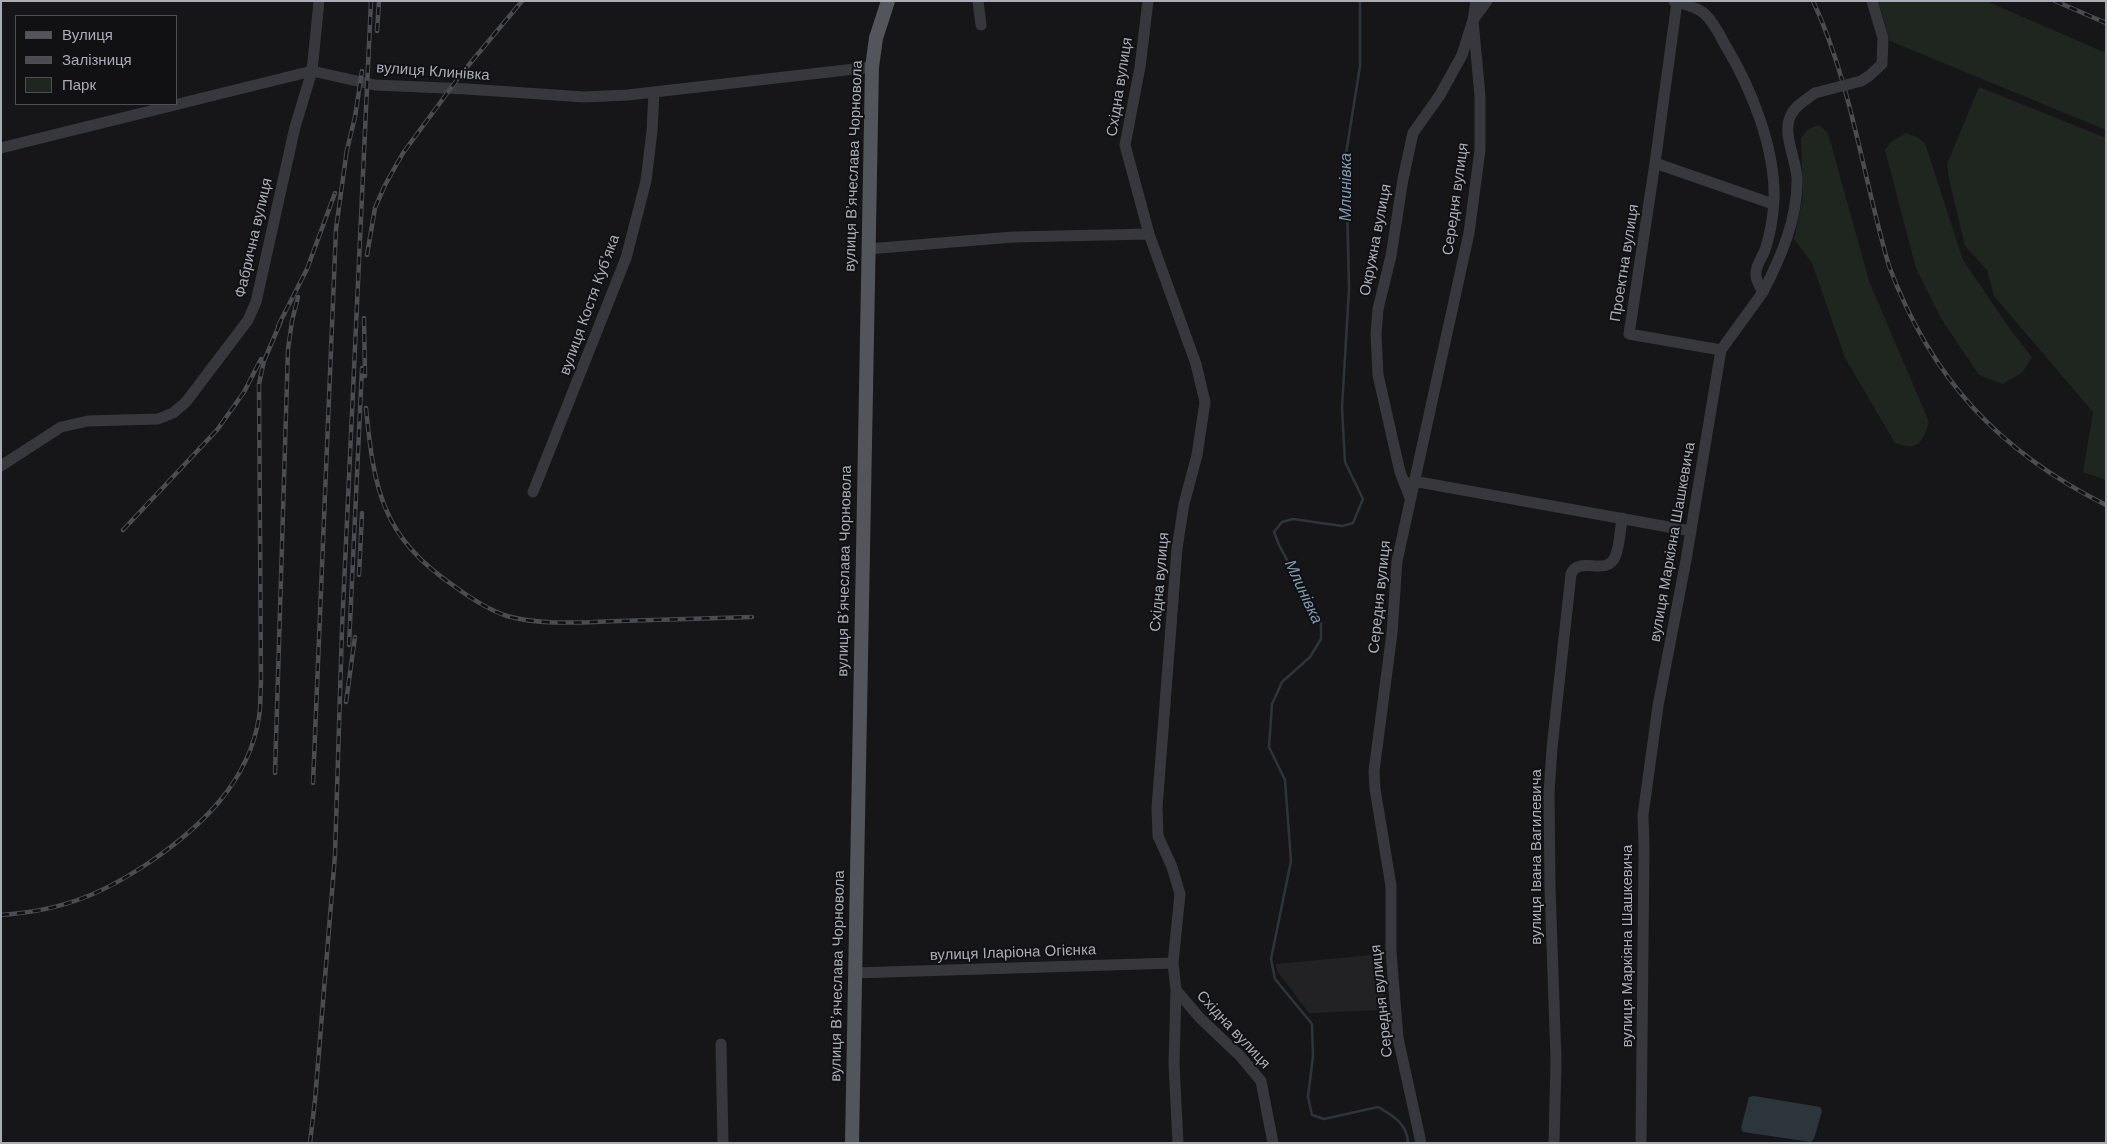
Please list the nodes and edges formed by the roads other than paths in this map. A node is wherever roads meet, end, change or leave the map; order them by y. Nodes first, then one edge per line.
1 (320, 1) edge
2 (888, 1) edge
3 (978, 1) edge
4 (1148, 1) edge
5 (1476, 1) edge
6 (1487, 1) edge
7 (1872, 1) edge
8 (1675, 2) edge
9 (1473, 20) junction
10 (981, 25) dead end
11 (872, 67) junction
12 (312, 71) junction
13 (654, 92) junction
14 (178, 104) edge
15 (175, 105) edge
16 (1, 148) edge
17 (1656, 163) junction
18 (1773, 204) junction
19 (1149, 234) junction
20 (868, 249) junction
21 (1764, 292) junction
22 (1721, 350) junction
23 (1, 466) edge
24 (1413, 481) junction
25 (533, 492) dead end
26 (1410, 498) junction
27 (1622, 518) junction
28 (1691, 531) junction
29 (1173, 963) junction
30 (854, 973) junction
31 (1176, 990) junction
32 (721, 1044) dead end
33 (723, 1143) edge
34 (852, 1143) edge
35 (1178, 1143) edge
36 (1273, 1143) edge
37 (1421, 1143) edge
38 (1554, 1143) edge
39 (1642, 1143) edge

1 - 12 street, Фабрична вулиця
2 - 11 main road, вулиця Вʼячеслава Чорновола
3 - 10 street
4 - 19 street, Східна вулиця
5 - 9 street, Окружна вулиця
6 - 9 street
7 - 21 street, вулиця Маркіяна Шашкевича, bridge
8 - 17 street, Проектна вулиця
8 - 18 street
9 - 24 street, Середня вулиця
9 - 26 street, Окружна вулиця
11 - 13 street, вулиця Клинівка
11 - 20 main road, вулиця Вʼячеслава Чорновола
12 - 13 street, вулиця Клинівка
12 - 14 street, вулиця Клинівка
12 - 23 street, Фабрична вулиця
13 - 25 street, вулиця Костя Кубʼяка
15 - 16 street, вулиця Клинівка
17 - 18 street
17 - 22 street, Проектна вулиця
18 - 21 street
19 - 20 street
19 - 29 street, Східна вулиця
20 - 30 main road, вулиця Вʼячеслава Чорновола
21 - 22 street, вулиця Маркіяна Шашкевича
22 - 28 street, вулиця Маркіяна Шашкевича
24 - 26 street, Середня вулиця
24 - 27 street
26 - 37 street, Середня вулиця
27 - 28 street
27 - 38 street, вулиця Івана Вагилевича
28 - 39 street, вулиця Маркіяна Шашкевича
29 - 30 street, вулиця Іларіона Огієнка
29 - 31 street, Східна вулиця
30 - 34 main road, вулиця Вʼячеслава Чорновола
31 - 35 street
31 - 36 street, Східна вулиця
32 - 33 street

